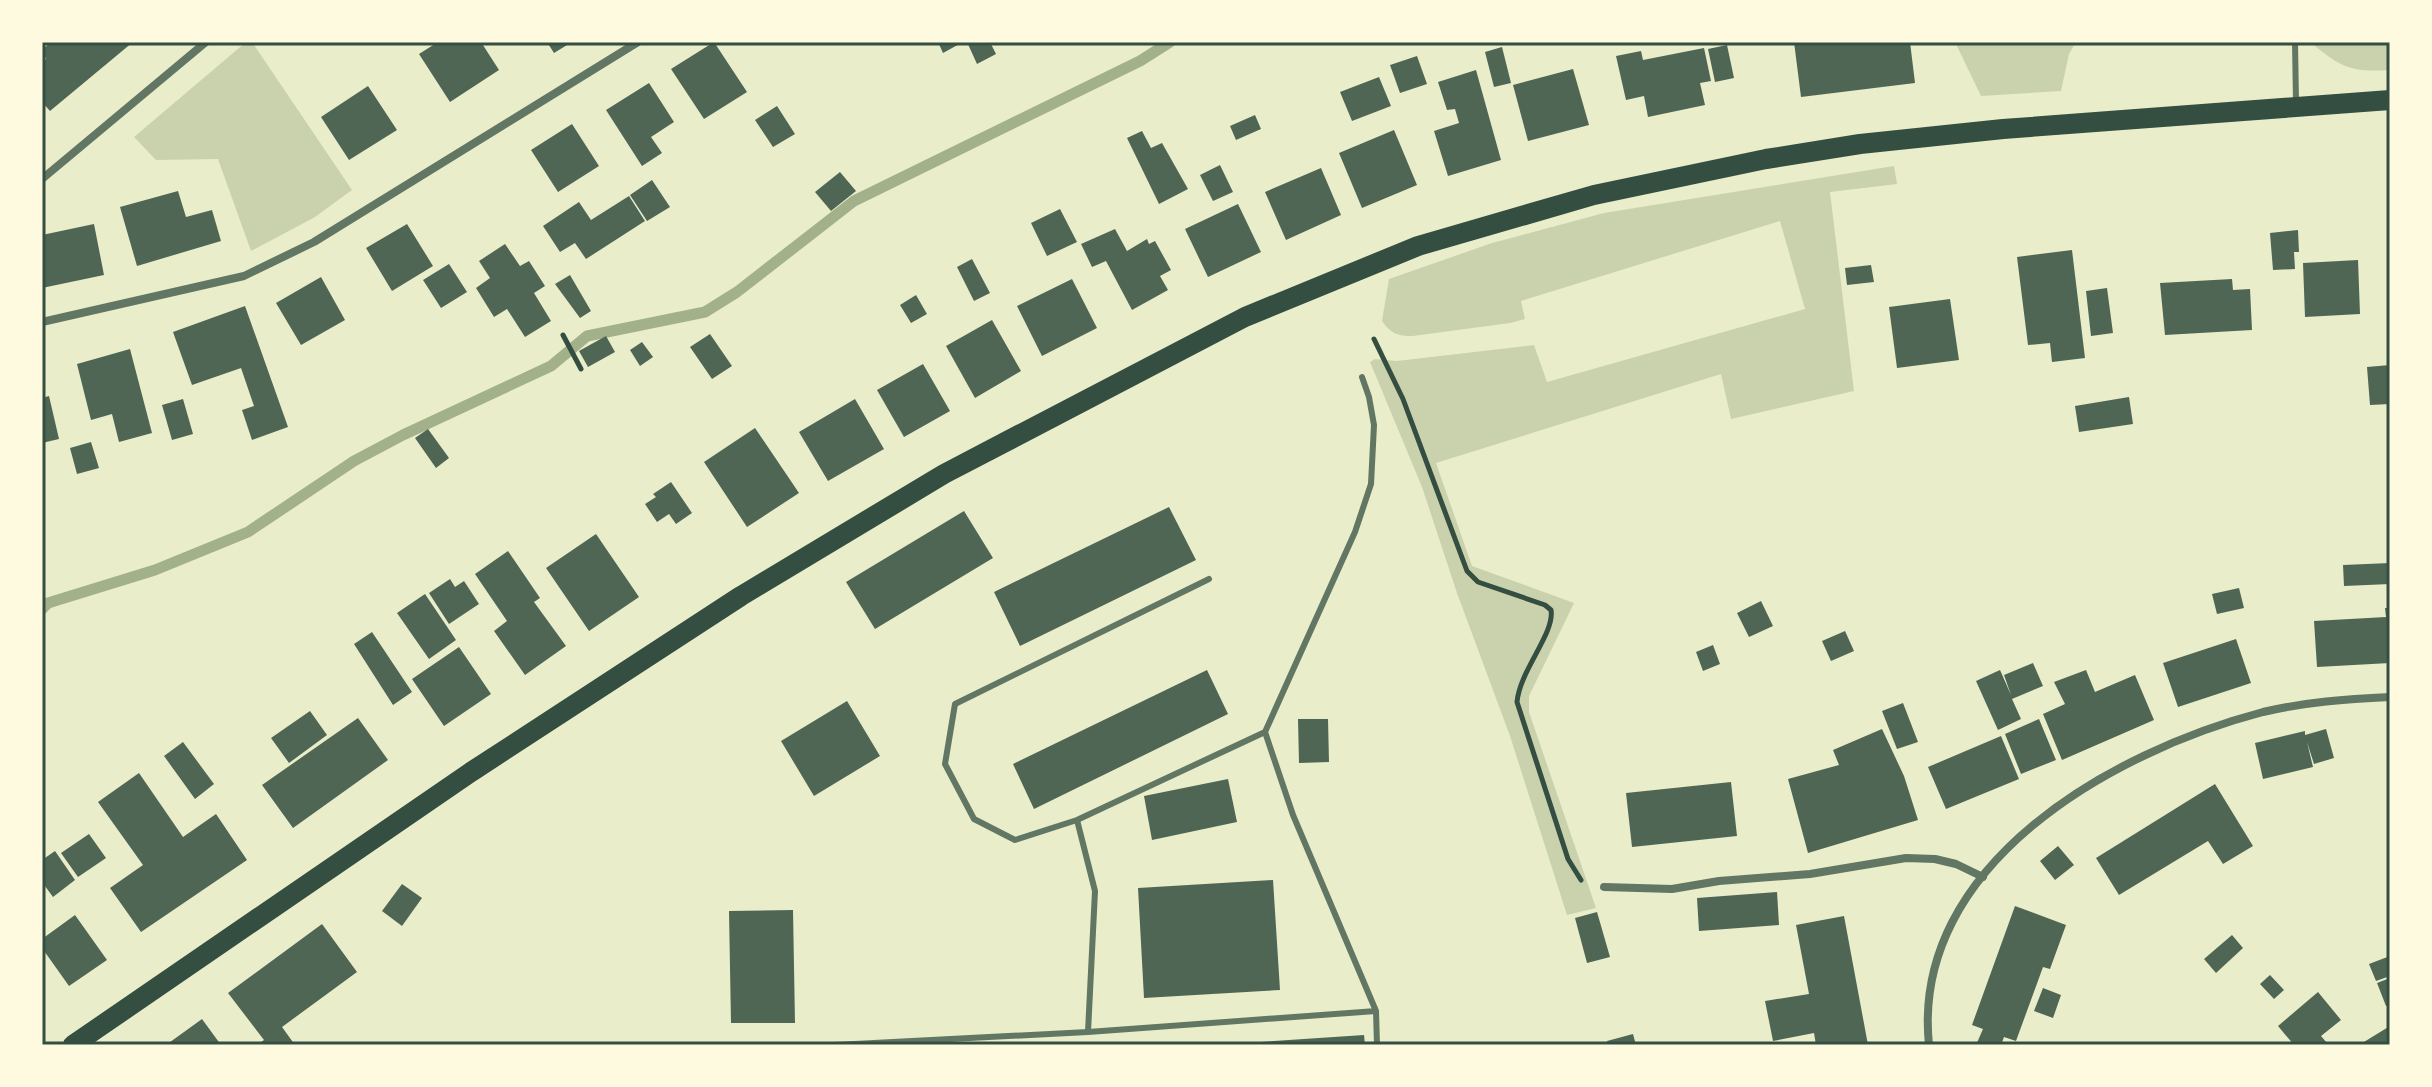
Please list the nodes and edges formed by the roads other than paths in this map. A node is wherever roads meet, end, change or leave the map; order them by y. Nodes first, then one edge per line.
1 (206, 42) edge
2 (638, 42) edge
3 (2295, 42) edge
4 (2390, 100) edge
5 (2296, 108) junction
6 (42, 179) edge
7 (42, 322) edge
8 (1362, 377) dead end
9 (1209, 579) dead end
10 (2390, 697) edge
11 (1265, 732) junction
12 (1077, 820) junction
13 (1983, 877) junction
14 (1604, 887) road end
15 (1376, 1011) junction
16 (1088, 1032) junction
17 (73, 1045) edge
18 (835, 1045) edge
19 (1377, 1045) edge
20 (1929, 1045) edge

1 - 6 street
2 - 7 street
3 - 5 lane
4 - 5 main road
5 - 17 main road
8 - 11 lane
9 - 12 lane
10 - 13 street
11 - 12 lane
11 - 15 lane
12 - 16 lane
13 - 14 street
13 - 20 street
15 - 16 lane
15 - 19 lane
16 - 18 lane

